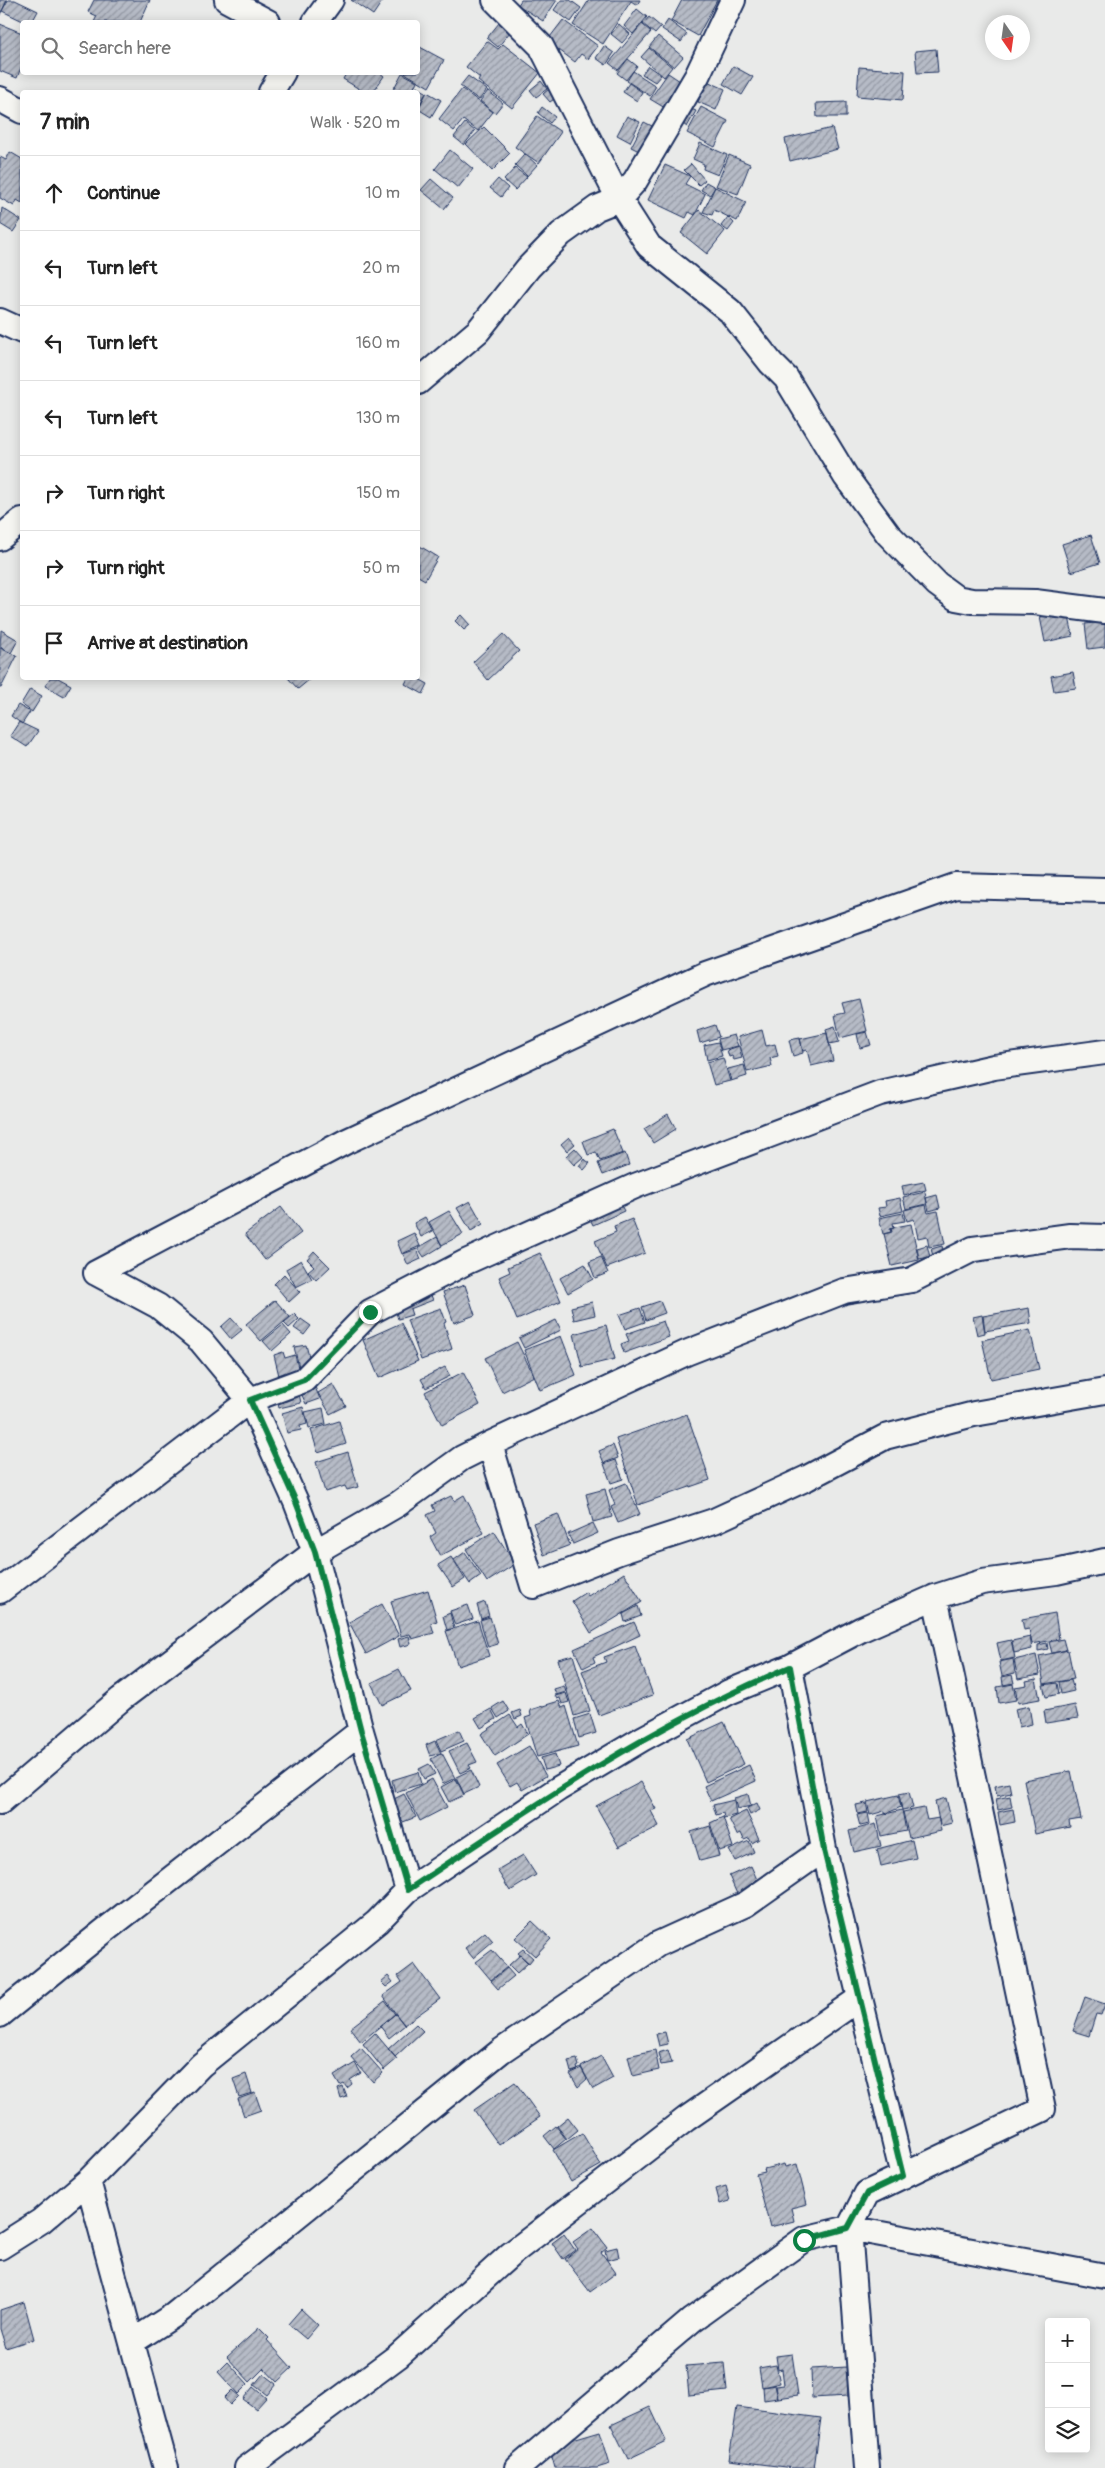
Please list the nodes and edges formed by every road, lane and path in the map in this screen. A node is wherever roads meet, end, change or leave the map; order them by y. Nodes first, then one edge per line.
1 (227, 0) edge
2 (331, 0) edge
3 (495, 0) edge
4 (733, 0) edge
5 (264, 20) edge
6 (316, 20) edge
7 (281, 75) edge
8 (272, 90) edge
9 (0, 99) edge
10 (20, 110) edge
11 (619, 199) junction
12 (0, 321) edge
13 (20, 331) edge
14 (420, 380) edge
15 (20, 522) edge
16 (0, 538) edge
17 (1105, 611) edge
18 (1105, 890) edge
19 (1105, 1052) edge
20 (1105, 1237) edge
21 (1105, 1391) edge
22 (250, 1400) junction
23 (490, 1444) junction
24 (315, 1552) junction
25 (1105, 1561) edge
26 (0, 1591) edge
27 (935, 1597) junction
28 (790, 1667) junction
29 (361, 1731) junction
30 (0, 1802) edge
31 (824, 1850) junction
32 (408, 1890) junction
33 (860, 1998) junction
34 (0, 2015) edge
35 (903, 2176) junction
36 (88, 2181) junction
37 (848, 2228) junction
38 (0, 2247) edge
39 (1105, 2276) edge
40 (132, 2342) junction
41 (166, 2468) edge
42 (247, 2468) edge
43 (518, 2468) edge
44 (867, 2468) edge

1 - 5 street
2 - 6 street
3 - 11 street
4 - 11 street
7 - 8 street
9 - 10 street
11 - 14 street
11 - 17 street
12 - 13 street
15 - 16 street
18 - 22 street
19 - 22 street
20 - 23 street
21 - 23 street
22 - 24 street
22 - 26 street
23 - 24 street
24 - 29 street
24 - 30 street
25 - 27 street
27 - 28 street
27 - 35 street
28 - 31 street
28 - 32 street
29 - 32 street
29 - 34 street
31 - 33 street
31 - 40 street
32 - 36 street
33 - 35 street
33 - 42 street
35 - 37 street
36 - 38 street
36 - 40 street
37 - 39 street
37 - 43 street
37 - 44 street
40 - 41 street

